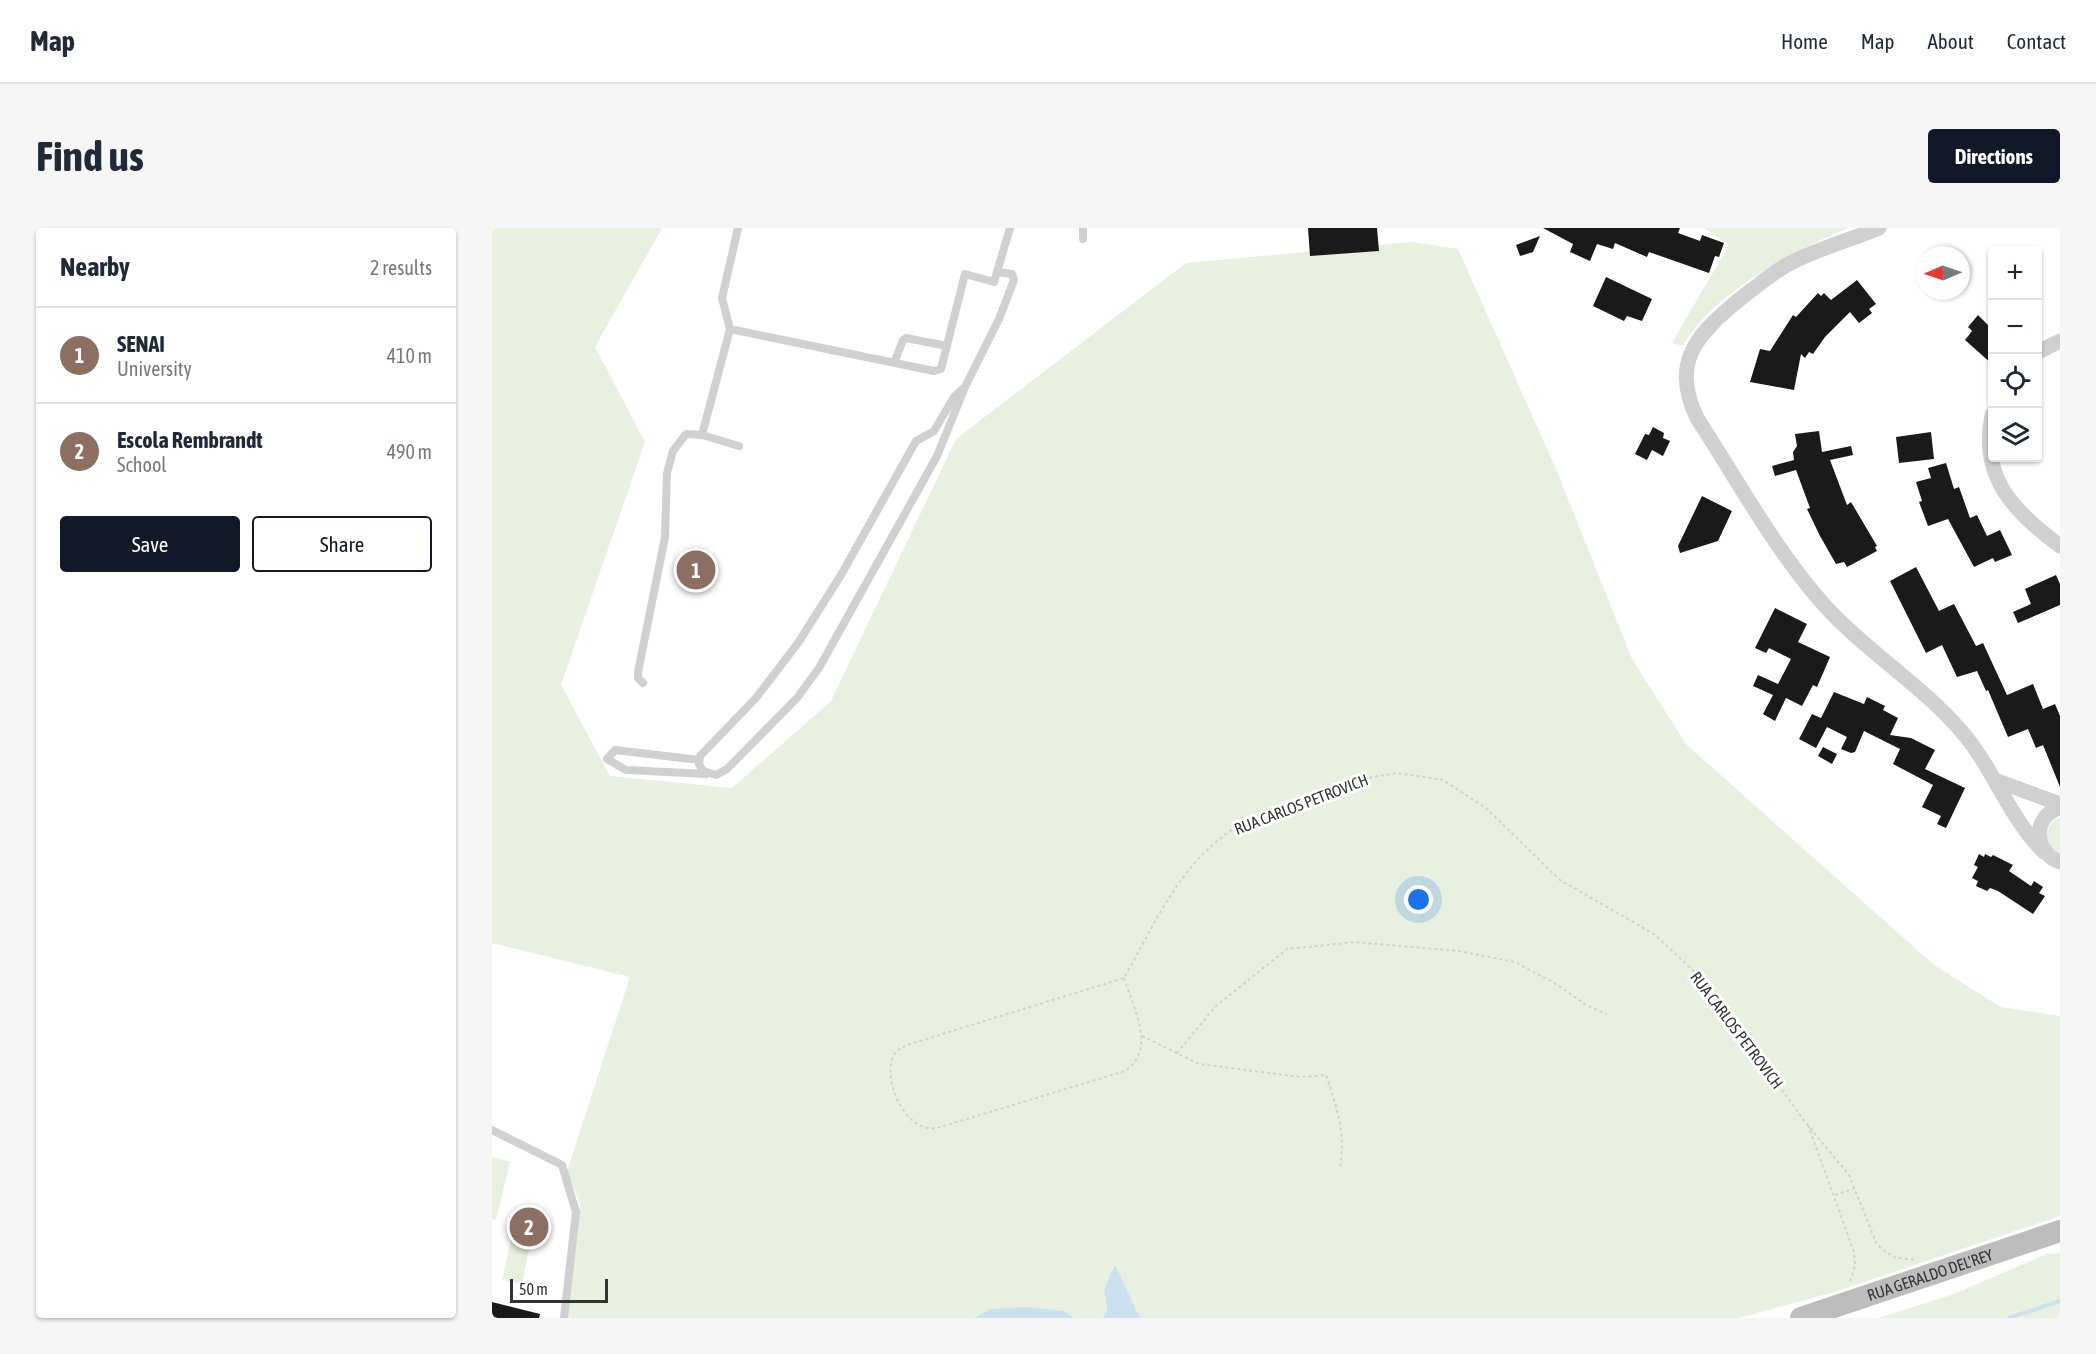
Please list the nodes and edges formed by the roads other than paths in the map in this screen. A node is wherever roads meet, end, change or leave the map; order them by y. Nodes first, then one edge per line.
1 (738, 228) edge
2 (1010, 228) edge
3 (1083, 228) edge
4 (1875, 229) edge
5 (1083, 239) dead end
6 (998, 272) junction
7 (730, 329) junction
8 (2060, 341) edge
9 (947, 346) junction
10 (2042, 350) edge
11 (894, 363) junction
12 (965, 387) junction
13 (702, 435) junction
14 (739, 446) dead end
15 (1993, 462) edge
16 (2060, 546) edge
17 (643, 683) dead end
18 (699, 760) junction
19 (716, 775) junction
20 (1995, 780) junction
21 (2060, 806) edge
22 (2044, 852) junction
23 (2060, 862) edge
24 (492, 1130) edge
25 (2060, 1231) edge
26 (564, 1318) edge
27 (1801, 1318) edge

1 - 7 lane
2 - 6 lane
3 - 5 lane
4 - 20 street
6 - 9 lane
6 - 12 lane
7 - 11 lane
7 - 13 lane
8 - 10 street
9 - 11 lane
9 - 11 lane
12 - 18 lane
12 - 19 lane
13 - 14 lane
13 - 17 lane
15 - 16 street
18 - 19 lane
18 - 19 lane
20 - 21 street
20 - 22 street
21 - 22 street
22 - 23 street
24 - 26 lane
25 - 27 main road, RUA GERALDO DEL'REY

